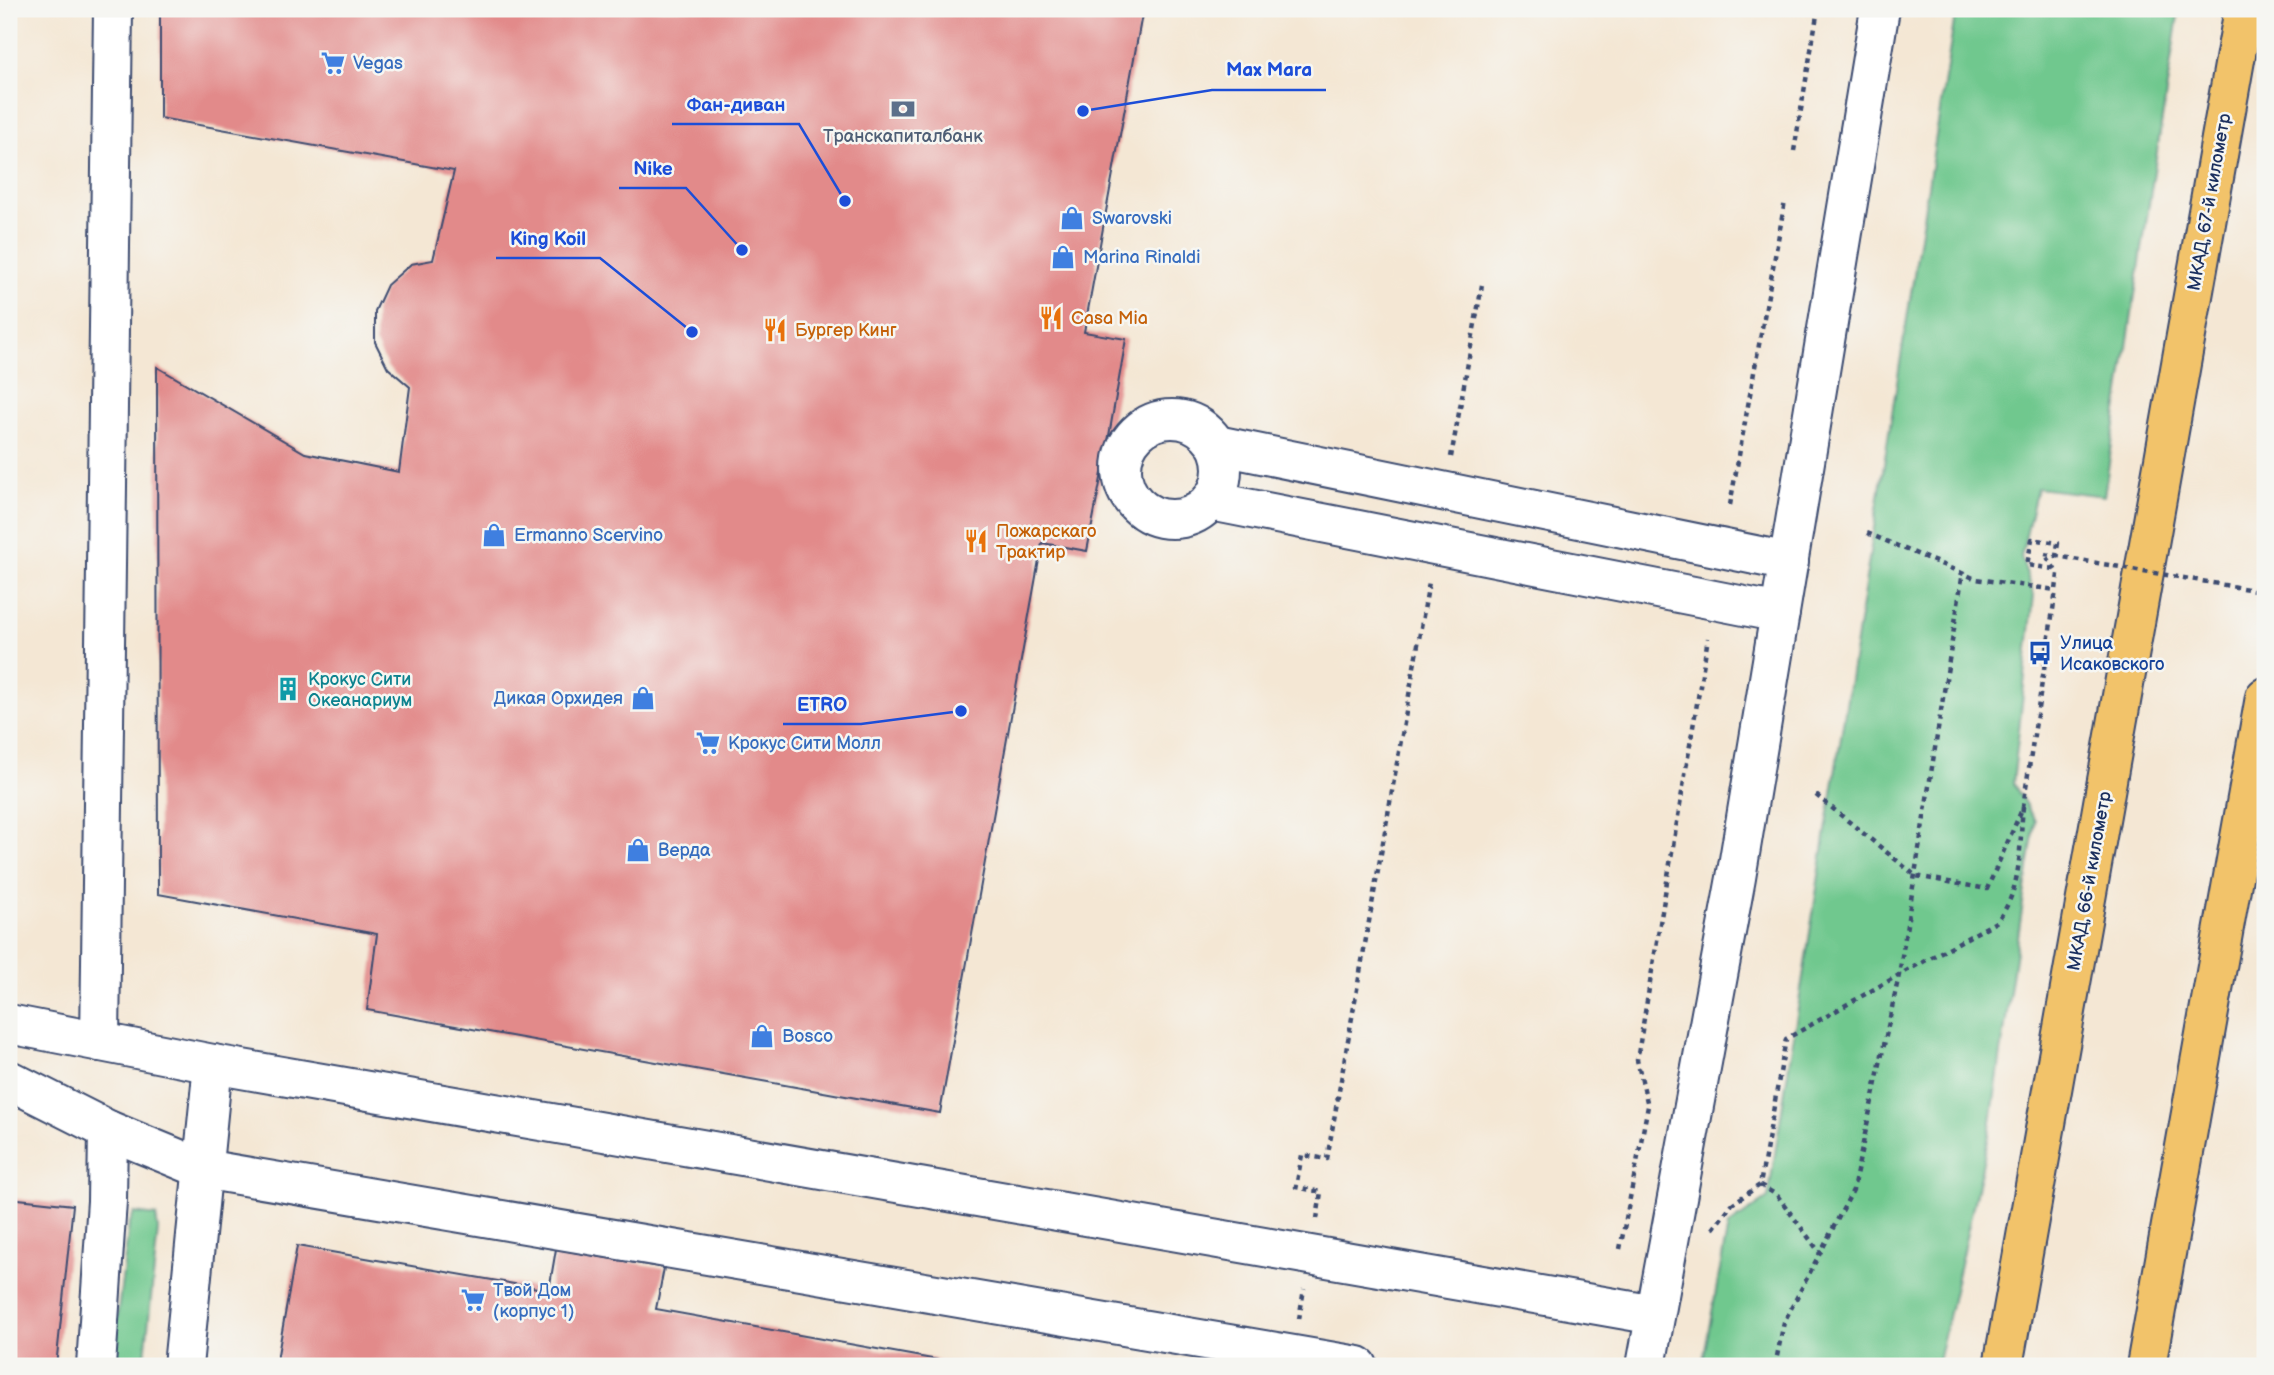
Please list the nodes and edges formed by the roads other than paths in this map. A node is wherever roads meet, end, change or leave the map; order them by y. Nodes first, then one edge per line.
1 (113, 9) edge
2 (1880, 9) edge
3 (2244, 9) edge
4 (2175, 396) joint
5 (1217, 445) junction
6 (1211, 501) junction
7 (1790, 562) junction
8 (1780, 613) junction
9 (2265, 697) edge
10 (9, 1024) edge
11 (100, 1042) junction
12 (213, 1064) junction
13 (9, 1080) edge
14 (108, 1130) junction
15 (203, 1169) junction
16 (1655, 1315) junction
17 (96, 1366) edge
18 (183, 1366) edge
19 (1358, 1366) edge
20 (1646, 1366) edge
21 (2003, 1366) edge
22 (2146, 1366) edge

1 - 11 lane
2 - 7 lane
3 - 4 highway, МКАД, 67-й километр
4 - 21 highway, МКАД, 66-й километр
5 - 6 lane
5 - 6 lane
5 - 7 lane
6 - 8 lane
7 - 8 lane
8 - 16 lane
9 - 22 highway
10 - 11 lane
11 - 12 lane
12 - 15 lane
12 - 16 lane
13 - 14 lane
14 - 15 lane
14 - 17 lane
15 - 18 lane
15 - 19 lane
16 - 20 lane

